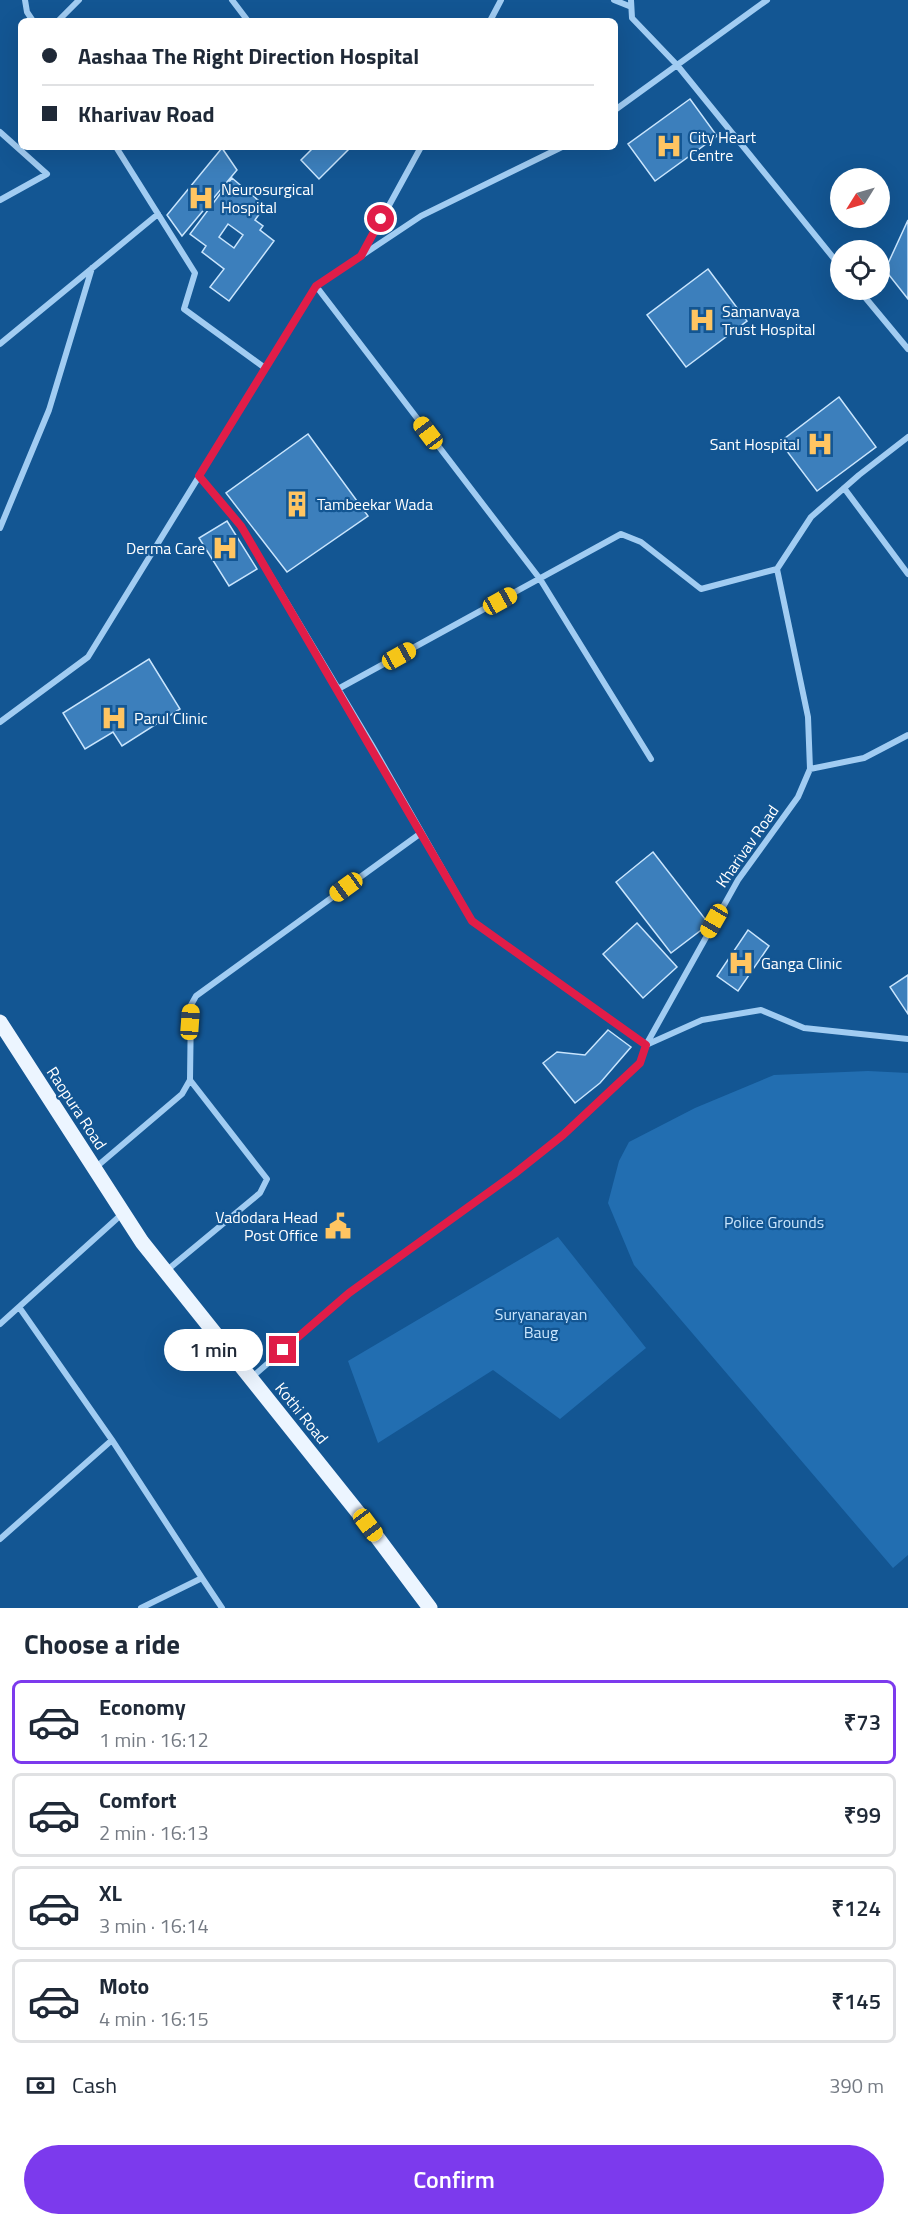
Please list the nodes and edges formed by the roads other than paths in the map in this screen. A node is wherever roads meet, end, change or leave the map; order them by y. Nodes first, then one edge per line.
1 (25, 0) edge
2 (79, 0) edge
3 (232, 0) edge
4 (501, 0) edge
5 (614, 0) edge
6 (767, 0) edge
7 (630, 3) edge
8 (31, 18) edge
9 (61, 18) edge
10 (246, 18) edge
11 (491, 18) edge
12 (677, 65) junction
13 (618, 108) edge
14 (0, 132) edge
15 (18, 148) edge
16 (20, 150) edge
17 (118, 150) edge
18 (419, 150) edge
19 (556, 150) edge
20 (0, 200) edge
21 (158, 214) junction
22 (830, 254) edge
23 (361, 256) junction
24 (92, 268) junction
25 (316, 286) junction
26 (867, 300) edge
27 (0, 344) edge
28 (908, 349) edge
29 (265, 368) junction
30 (908, 437) edge
31 (199, 476) junction
32 (844, 488) junction
33 (0, 528) edge
34 (777, 569) junction
35 (908, 574) edge
36 (540, 579) junction
37 (338, 689) junction
38 (0, 722) edge
39 (908, 735) edge
40 (651, 759) dead end
41 (810, 769) junction
42 (421, 832) junction
43 (0, 1022) edge
44 (908, 1039) edge
45 (646, 1045) junction
46 (190, 1080) junction
47 (94, 1168) junction
48 (123, 1213) junction
49 (165, 1272) junction
50 (19, 1307) junction
51 (0, 1324) edge
52 (250, 1378) junction
53 (112, 1440) junction
54 (0, 1539) edge
55 (202, 1578) junction
56 (141, 1608) edge
57 (222, 1608) edge
58 (430, 1608) edge

1 - 8 street
2 - 9 street
3 - 10 street
4 - 11 street
5 - 7 street
6 - 12 street
7 - 12 street
12 - 13 street
12 - 22 street
14 - 15 street
16 - 20 street
17 - 21 street
18 - 23 street
19 - 23 street
21 - 24 street
21 - 29 street
23 - 25 street
24 - 27 street
24 - 33 street
25 - 29 street
25 - 36 street
26 - 28 street
29 - 31 street
30 - 32 street
31 - 37 street
31 - 38 street
32 - 34 street
32 - 35 street
34 - 36 street
34 - 41 street, Kharivav Road
36 - 37 street
36 - 40 street
37 - 42 street
39 - 41 street
41 - 45 street, Kharivav Road
42 - 45 street
42 - 46 street
43 - 47 main road, Raopura Road
44 - 45 street
45 - 52 street, Kharivav Road
46 - 47 street
46 - 49 street
47 - 48 main road, Raopura Road
48 - 49 main road, Kothi Road
48 - 50 street
49 - 52 main road, Kothi Road
50 - 51 street
50 - 53 street
52 - 58 main road, Kothi Road
53 - 54 street
53 - 55 street
55 - 56 street
55 - 57 street

